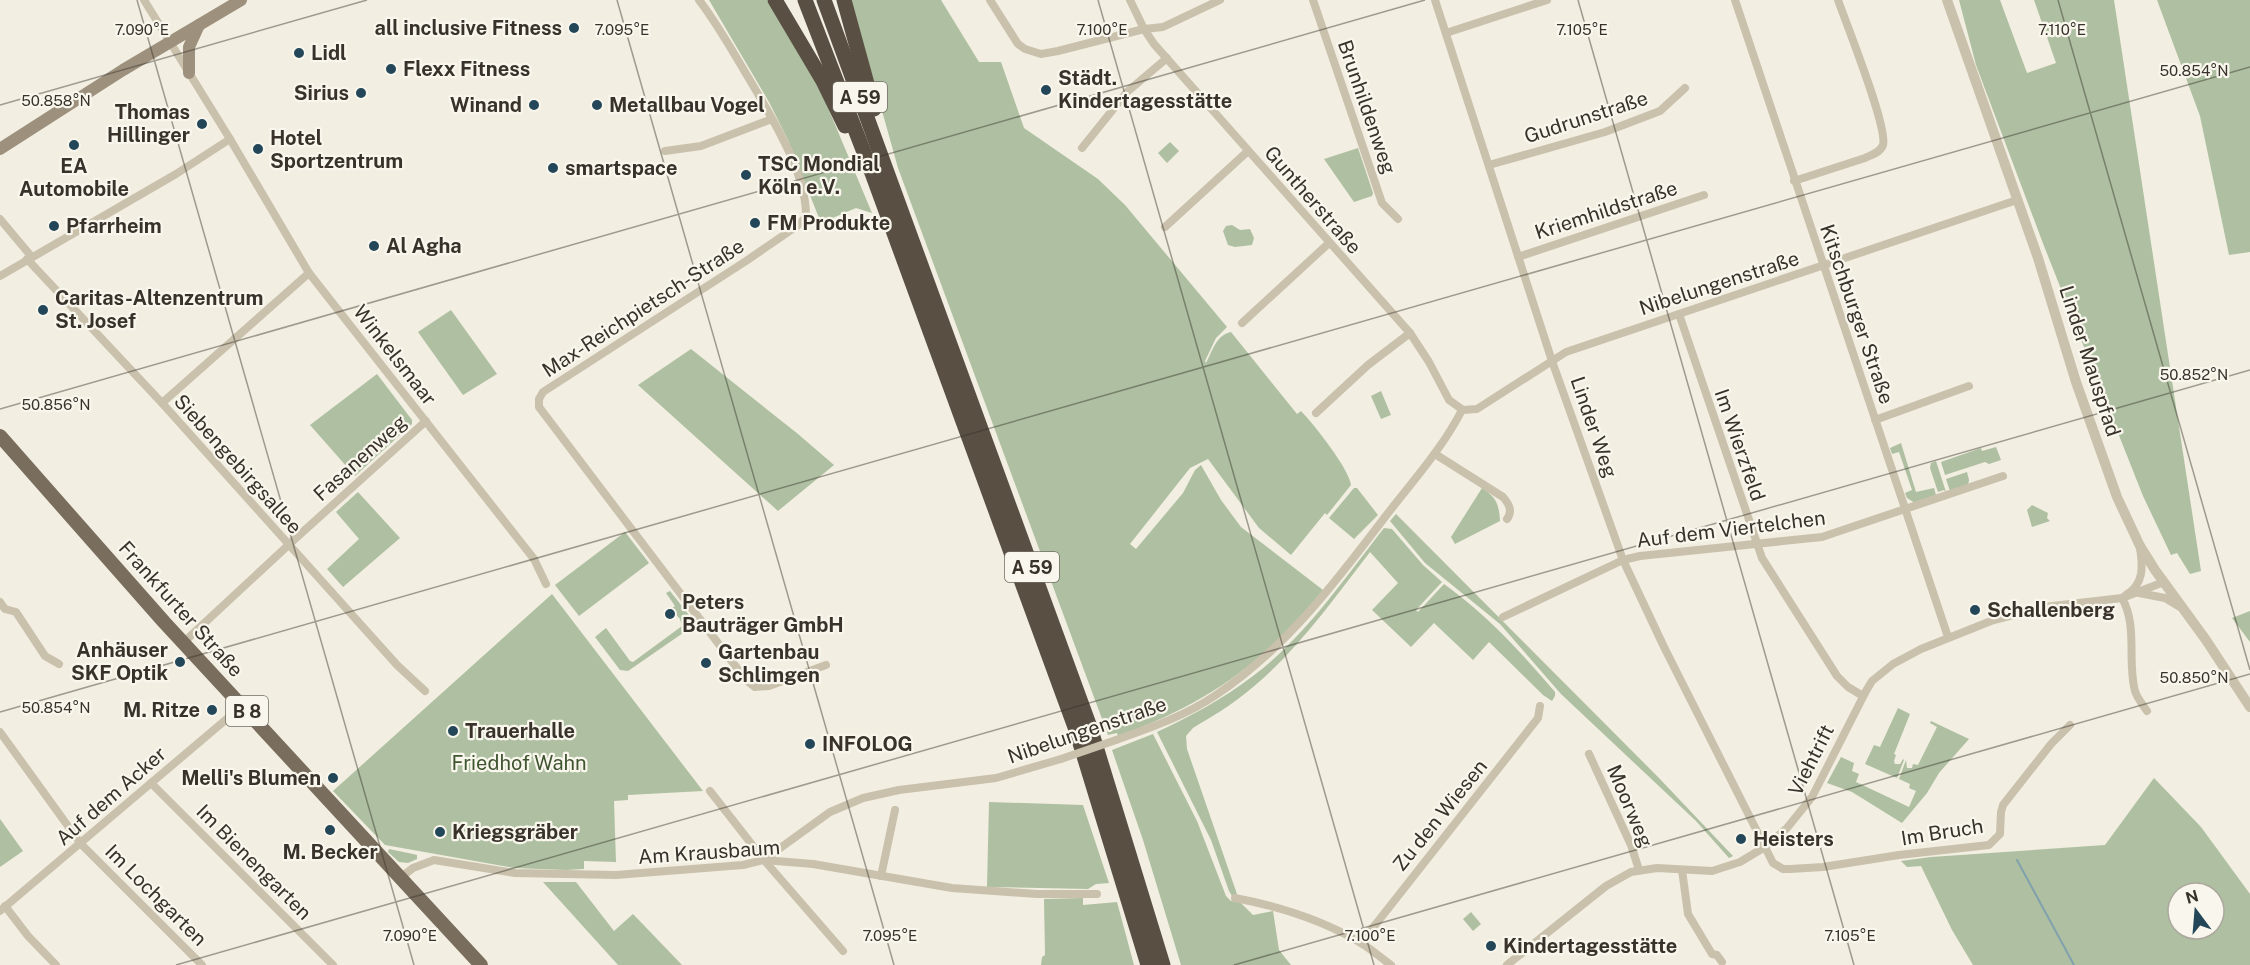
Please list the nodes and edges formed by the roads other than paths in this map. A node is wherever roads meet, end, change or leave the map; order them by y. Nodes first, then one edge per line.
1 (144, 0) edge
2 (241, 0) edge
3 (699, 0) edge
4 (775, 0) edge
5 (805, 0) edge
6 (824, 0) edge
7 (844, 0) edge
8 (990, 0) edge
9 (1130, 0) edge
10 (1220, 0) edge
11 (1313, 0) edge
12 (1436, 0) edge
13 (1547, 0) edge
14 (1735, 0) edge
15 (1838, 0) edge
16 (1947, 0) edge
17 (199, 25) junction
18 (1144, 29) junction
19 (1446, 33) junction
20 (170, 42) junction
21 (1167, 58) junction
22 (189, 73) junction
23 (1685, 88) dead end
24 (772, 119) junction
25 (230, 139) junction
26 (1082, 148) dead end
27 (0, 149) edge
28 (665, 151) dead end
29 (1248, 151) junction
30 (1488, 165) junction
31 (872, 172) junction
32 (1794, 181) junction
33 (896, 194) junction
34 (1704, 195) dead end
35 (2017, 200) junction
36 (0, 219) edge
37 (1398, 219) dead end
38 (1166, 227) dead end
39 (1329, 243) junction
40 (29, 257) junction
41 (1518, 257) junction
42 (1823, 266) junction
43 (309, 273) junction
44 (0, 276) edge
45 (1679, 314) junction
46 (1242, 323) dead end
47 (1410, 333) junction
48 (1552, 361) junction
49 (1969, 386) dead end
50 (162, 404) junction
51 (1462, 410) junction
52 (1316, 413) dead end
53 (1875, 420) junction
54 (426, 421) junction
55 (0, 436) edge
56 (1435, 454) junction
57 (2003, 476) dead end
58 (1905, 510) junction
59 (1507, 519) dead end
60 (289, 545) junction
61 (1756, 545) junction
62 (2140, 546) junction
63 (1623, 560) junction
64 (2164, 582) junction
65 (546, 584) dead end
66 (2139, 593) junction
67 (2120, 598) junction
68 (0, 602) edge
69 (2186, 611) junction
70 (1503, 617) dead end
71 (1948, 637) junction
72 (184, 642) junction
73 (59, 664) dead end
74 (826, 665) dead end
75 (424, 691) dead end
76 (1863, 696) junction
77 (242, 706) junction
78 (1540, 706) dead end
79 (2250, 707) edge
80 (2147, 711) dead end
81 (2070, 725) dead end
82 (0, 732) edge
83 (1589, 754) dead end
84 (152, 783) junction
85 (710, 791) dead end
86 (895, 810) dead end
87 (81, 844) junction
88 (1765, 847) junction
89 (764, 860) junction
90 (1639, 870) junction
91 (1682, 870) junction
92 (881, 876) junction
93 (400, 878) junction
94 (1097, 894) dead end
95 (1235, 898) dead end
96 (2, 908) edge
97 (1361, 943) junction
98 (843, 951) dead end
99 (1722, 962) dead end
100 (56, 965) edge
101 (202, 965) edge
102 (333, 965) edge
103 (481, 965) edge
104 (1148, 965) edge
105 (1163, 965) edge
106 (1391, 965) edge
107 (1507, 965) edge

1 - 20 street, Winkelsmaar
2 - 17 main road
3 - 24 street, Max-Reichpietsch-Straße
4 - 31 highway
5 - 31 highway, A 59
6 - 33 highway, A 59
7 - 33 highway
8 - 18 street
9 - 18 street, Guntherstraße
10 - 18 street
11 - 37 street, Brunhildenweg
12 - 19 street, Linder Weg
13 - 19 street
14 - 32 street, Kitschburger Straße
15 - 32 street
16 - 35 street, Linder Mauspfad
17 - 20 main road
17 - 22 main road
18 - 21 street, Guntherstraße
19 - 30 street, Linder Weg
20 - 22 street, Winkelsmaar
20 - 27 main road
21 - 26 street
21 - 29 street, Guntherstraße
22 - 25 street, Winkelsmaar
23 - 30 street, Gudrunstraße
24 - 28 street
24 - 74 street, Max-Reichpietsch-Straße
25 - 40 street
25 - 43 street, Winkelsmaar
29 - 38 street
29 - 39 street, Guntherstraße
30 - 41 street, Linder Weg
31 - 104 highway, A 59
32 - 42 street, Kitschburger Straße
33 - 105 highway, A 59
34 - 41 street, Kriemhildstraße
35 - 42 street, Nibelungenstraße
35 - 62 street, Linder Mauspfad
36 - 40 street, Siebengebirgsallee
39 - 46 street
39 - 47 street, Guntherstraße
40 - 44 street
40 - 50 street, Siebengebirgsallee
41 - 48 street, Linder Weg
42 - 45 street, Nibelungenstraße
42 - 53 street, Kitschburger Straße
43 - 50 street
43 - 54 street, Winkelsmaar
45 - 48 street, Nibelungenstraße
45 - 61 street, Im Wierzfeld
47 - 51 street, Guntherstraße
47 - 52 street
48 - 51 street, Nibelungenstraße
48 - 63 street, Linder Weg
49 - 53 street
50 - 60 street, Siebengebirgsallee
51 - 56 street, Nibelungenstraße
53 - 58 street, Kitschburger Straße
54 - 60 street, Fasanenweg
54 - 65 street, Winkelsmaar
55 - 72 main road, Frankfurter Straße / B 8
56 - 59 street
56 - 89 street, Nibelungenstraße, bridge
57 - 58 street, Auf dem Viertelchen
58 - 61 street, Auf dem Viertelchen
58 - 71 street, Kitschburger Straße
60 - 72 street, Fasanenweg
60 - 75 street, Siebengebirgsallee
61 - 63 street, Auf dem Viertelchen
61 - 76 street, Im Wierzfeld
62 - 64 street, Linder Mauspfad
62 - 67 street
63 - 70 street, Auf dem Viertelchen
63 - 88 street, Linder Weg
64 - 66 street, Viehtrift
64 - 69 street, Linder Mauspfad
66 - 67 street, Viehtrift
66 - 69 street
67 - 71 street, Viehtrift
67 - 80 street
68 - 73 street
69 - 79 street, Linder Mauspfad
71 - 76 street, Viehtrift
72 - 77 main road, Frankfurter Straße / B 8
76 - 88 street, Viehtrift
77 - 84 street, Auf dem Acker
77 - 93 main road, Frankfurter Straße / B 8
78 - 97 street, Zu den Wiesen
81 - 88 street, Im Bruch
82 - 87 street, Im Lochgarten
83 - 90 street, Moorweg
84 - 87 street, Auf dem Acker
84 - 102 street, Im Bienengarten
85 - 89 street
86 - 92 street
87 - 96 street, Auf dem Acker
87 - 101 street, Im Lochgarten
88 - 91 street, Viehtrift
89 - 92 street, Am Krausbaum
89 - 93 street, Am Krausbaum
89 - 98 street
90 - 91 street, Viehtrift
90 - 107 street, Viehtrift
91 - 99 street
92 - 94 street, Am Krausbaum
93 - 103 main road, Frankfurter Straße / B 8
95 - 97 street
96 - 100 street
97 - 106 street

